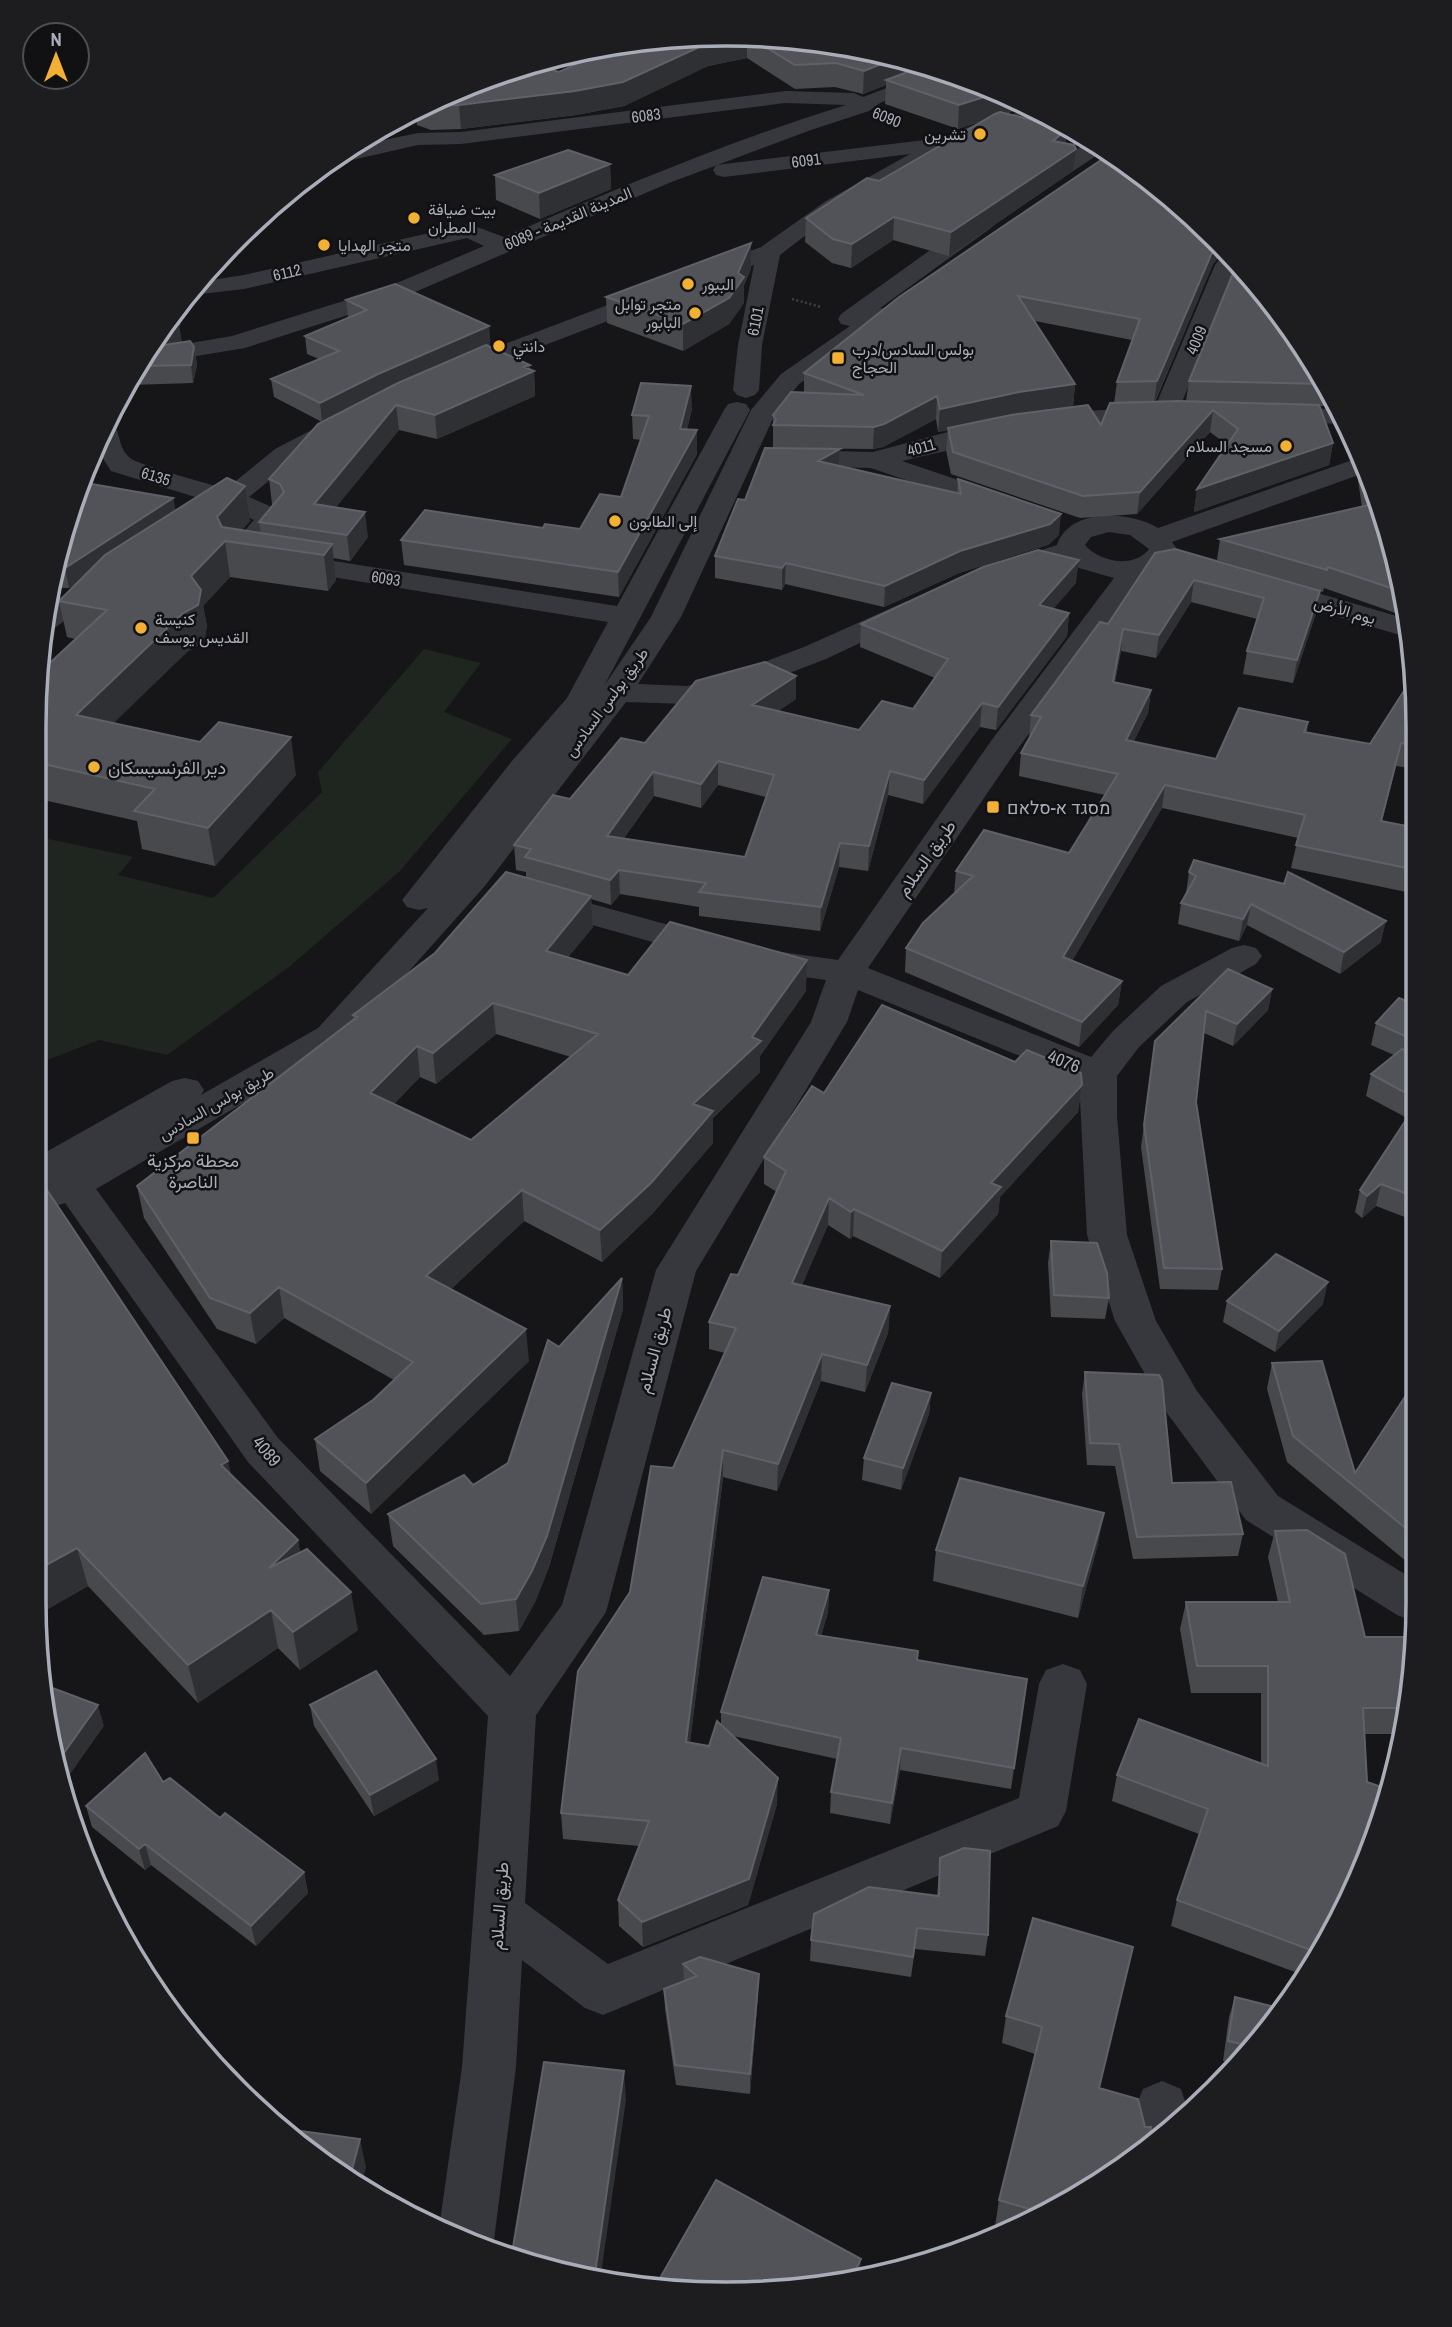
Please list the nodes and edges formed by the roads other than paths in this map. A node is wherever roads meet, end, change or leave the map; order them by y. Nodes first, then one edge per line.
1 (530, 75) edge
2 (933, 78) edge
3 (481, 94) edge
4 (875, 108) junction
5 (1029, 117) edge
6 (408, 125) edge
7 (913, 127) dead end
8 (418, 139) junction
9 (951, 142) junction
10 (364, 151) edge
11 (1095, 159) edge
12 (661, 178) junction
13 (505, 246) junction
14 (769, 252) junction
15 (1227, 265) edge
16 (210, 282) edge
17 (155, 356) edge
18 (427, 384) edge
19 (746, 390) junction
20 (367, 412) edge
21 (1166, 415) junction
22 (1193, 415) edge
23 (1249, 416) edge
24 (1332, 418) edge
25 (107, 445) edge
26 (728, 456) junction
27 (874, 460) junction
28 (1356, 468) edge
29 (230, 499) junction
30 (1029, 513) edge
31 (180, 530) edge
32 (1069, 534) junction
33 (1160, 557) junction
34 (126, 564) edge
35 (983, 577) edge
36 (1239, 579) edge
37 (934, 598) edge
38 (55, 614) edge
39 (627, 616) junction
40 (1399, 626) edge
41 (617, 692) junction
42 (580, 702) junction
43 (482, 883) junction
44 (1244, 956) dead end
45 (847, 972) junction
46 (1098, 1074) junction
47 (53, 1180) edge
48 (1406, 1598) edge
49 (1063, 1684) dead end
50 (512, 1710) junction
51 (499, 1913) junction
52 (467, 2230) edge

1 - 3 street
2 - 4 street, المدينة القديمة - 6089
4 - 8 street, 6083
4 - 12 street, المدينة القديمة - 6089
5 - 9 street
6 - 8 street
7 - 9 street, 6090
8 - 10 street, 6083
9 - 12 street, 6091
9 - 14 street
11 - 19 street, طريق بولس السادس
11 - 26 street, طريق بولس السادس
12 - 13 street, المدينة القديمة - 6089
13 - 16 street, 6112
13 - 17 street, المدينة القديمة - 6089
14 - 18 street
14 - 19 street, 6101
15 - 21 street, 4009
19 - 26 street, طريق بولس السادس
20 - 29 street
21 - 22 street, 4011
21 - 27 street, 4011
23 - 24 street
25 - 29 street, 6135
26 - 27 street
26 - 39 street, طريق بولس السادس
26 - 41 street, طريق بولس السادس
27 - 30 street
28 - 33 street
29 - 31 street
29 - 39 street, 6093
32 - 33 street
32 - 33 street
32 - 35 street
33 - 45 street, طريق السلام
34 - 38 street
36 - 40 street, يوم الأرض
37 - 41 street
39 - 42 street, طريق بولس السادس
41 - 42 street
41 - 43 street, طريق بولس السادس
42 - 43 street, طريق بولس السادس
43 - 45 street, 4076
43 - 47 street, طريق بولس السادس
44 - 46 street
45 - 46 street, 4076
45 - 50 street, طريق السلام
46 - 48 street, 4076
47 - 50 street, 4089
49 - 51 street
50 - 51 street, طريق السلام
51 - 52 street, طريق السلام

